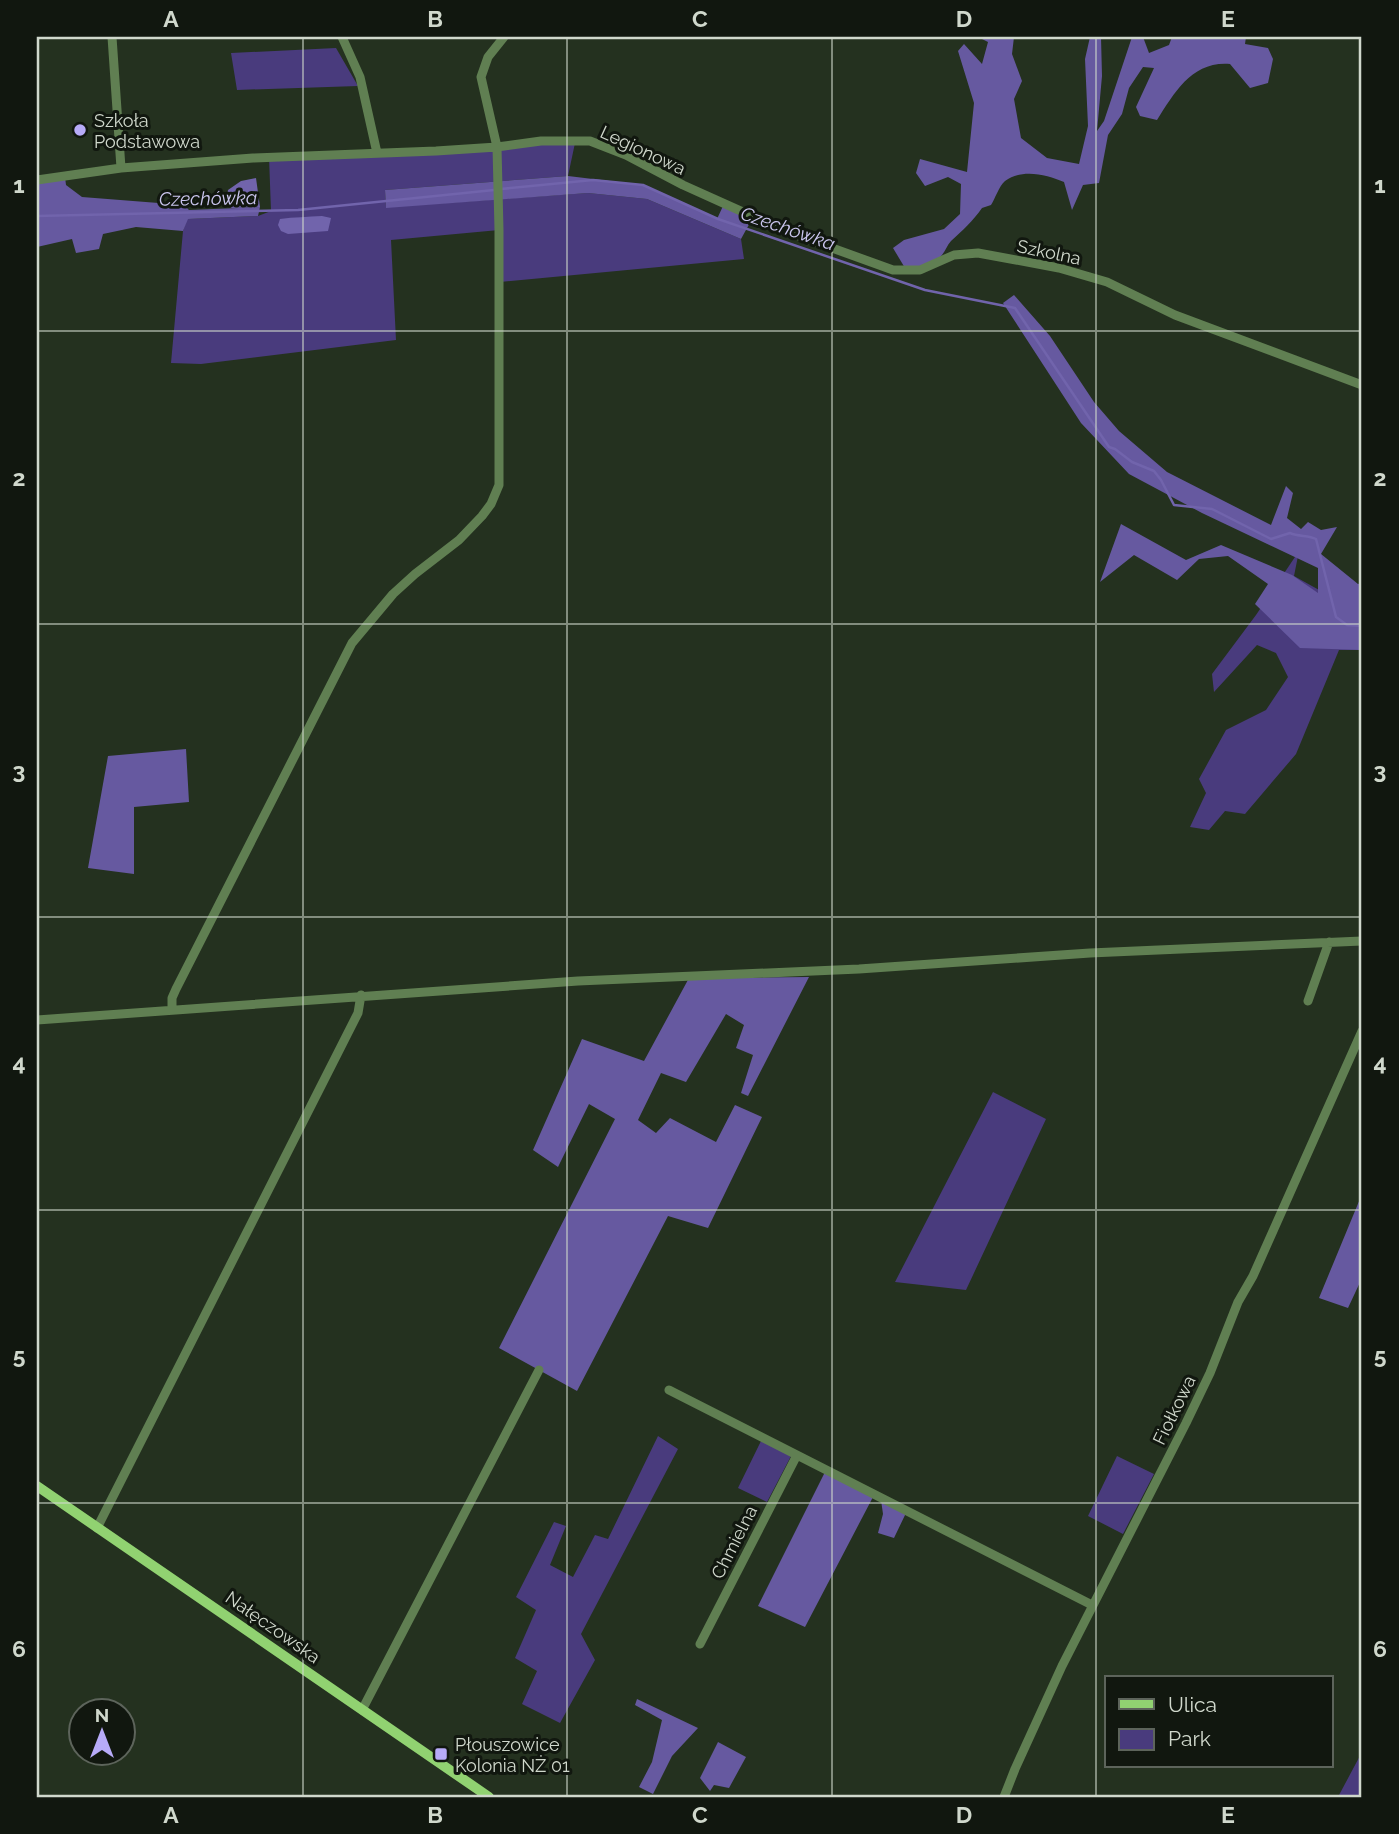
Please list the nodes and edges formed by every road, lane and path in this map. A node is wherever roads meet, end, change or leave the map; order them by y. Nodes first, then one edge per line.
1 (112, 37) edge
2 (342, 37) edge
3 (504, 37) edge
4 (497, 147) junction
5 (377, 153) junction
6 (121, 168) junction
7 (37, 180) edge
8 (725, 204) joint
9 (1362, 385) edge
10 (1362, 940) edge
11 (1329, 942) junction
12 (361, 995) junction
13 (1308, 1001) dead end
14 (172, 1010) junction
15 (37, 1020) edge
16 (1362, 1031) edge
17 (539, 1370) dead end
18 (669, 1390) dead end
19 (797, 1455) junction
20 (37, 1486) edge
21 (97, 1528) junction
22 (1092, 1605) junction
23 (700, 1644) dead end
24 (362, 1710) junction
25 (489, 1797) edge
26 (1004, 1797) edge

1 - 6 street
2 - 5 street
3 - 4 street
4 - 5 street, Legionowa
4 - 8 street, Legionowa
4 - 14 street
5 - 6 street, Legionowa
6 - 7 street, Legionowa
8 - 9 street, Szkolna
10 - 11 street
11 - 12 street
11 - 13 street
12 - 14 street
12 - 21 street
14 - 15 street
16 - 22 street, Fiołkowa
17 - 24 street
18 - 19 street
19 - 22 street
19 - 23 street, Chmielna
20 - 21 main road, Nałęczowska
21 - 24 main road, Nałęczowska
22 - 26 street, Fiołkowa
24 - 25 main road, Nałęczowska

